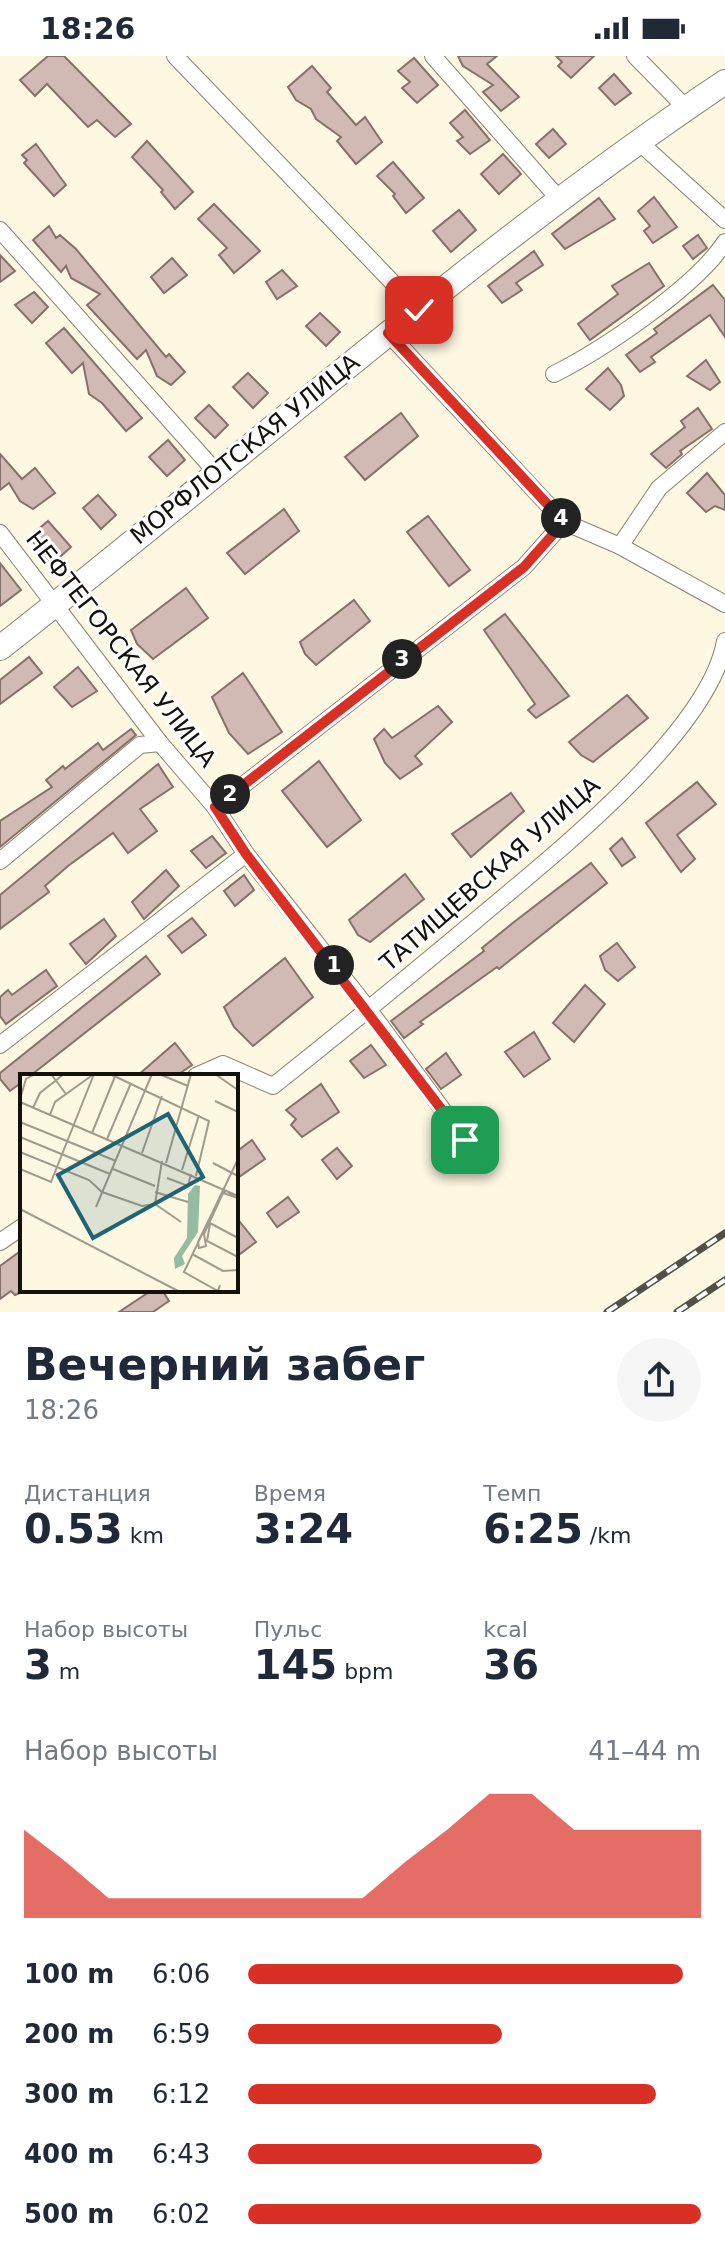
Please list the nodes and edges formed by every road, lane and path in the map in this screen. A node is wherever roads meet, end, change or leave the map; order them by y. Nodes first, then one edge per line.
1 (175, 56) edge
2 (433, 56) edge
3 (635, 56) edge
4 (725, 82) edge
5 (686, 108) junction
6 (638, 141) junction
7 (559, 199) junction
8 (725, 220) edge
9 (0, 230) edge
10 (725, 242) edge
11 (419, 310) junction
12 (388, 333) junction
13 (554, 374) dead end
14 (725, 432) edge
15 (216, 472) junction
16 (564, 522) junction
17 (0, 533) edge
18 (620, 546) junction
19 (56, 603) junction
20 (725, 604) edge
21 (725, 641) edge
22 (0, 648) edge
23 (160, 743) junction
24 (215, 807) junction
25 (246, 854) junction
26 (0, 861) edge
27 (369, 1010) junction
28 (0, 1045) edge
29 (200, 1074) edge
30 (465, 1140) dead end
31 (20, 1228) edge
32 (0, 1242) edge

1 - 11 street
2 - 7 street
3 - 5 street
4 - 5 street, МОРФЛОТСКАЯ УЛИЦА
5 - 6 street, МОРФЛОТСКАЯ УЛИЦА
6 - 7 street, МОРФЛОТСКАЯ УЛИЦА
6 - 8 street
7 - 11 street, МОРФЛОТСКАЯ УЛИЦА
9 - 15 street
10 - 13 street
11 - 12 street, МОРФЛОТСКАЯ УЛИЦА
12 - 15 street, МОРФЛОТСКАЯ УЛИЦА
12 - 16 street
14 - 18 street
15 - 19 street, МОРФЛОТСКАЯ УЛИЦА
16 - 18 street
16 - 24 street
17 - 19 street, НЕФТЕГОРСКАЯ УЛИЦА
18 - 20 street
19 - 22 street, МОРФЛОТСКАЯ УЛИЦА
19 - 23 street, НЕФТЕГОРСКАЯ УЛИЦА
21 - 27 street, ТАТИЩЕВСКАЯ УЛИЦА
23 - 24 street, НЕФТЕГОРСКАЯ УЛИЦА
23 - 26 street
24 - 25 street, НЕФТЕГОРСКАЯ УЛИЦА
25 - 27 street, НЕФТЕГОРСКАЯ УЛИЦА
25 - 28 street
27 - 29 street, ТАТИЩЕВСКАЯ УЛИЦА
27 - 30 street, НЕФТЕГОРСКАЯ УЛИЦА
31 - 32 street

